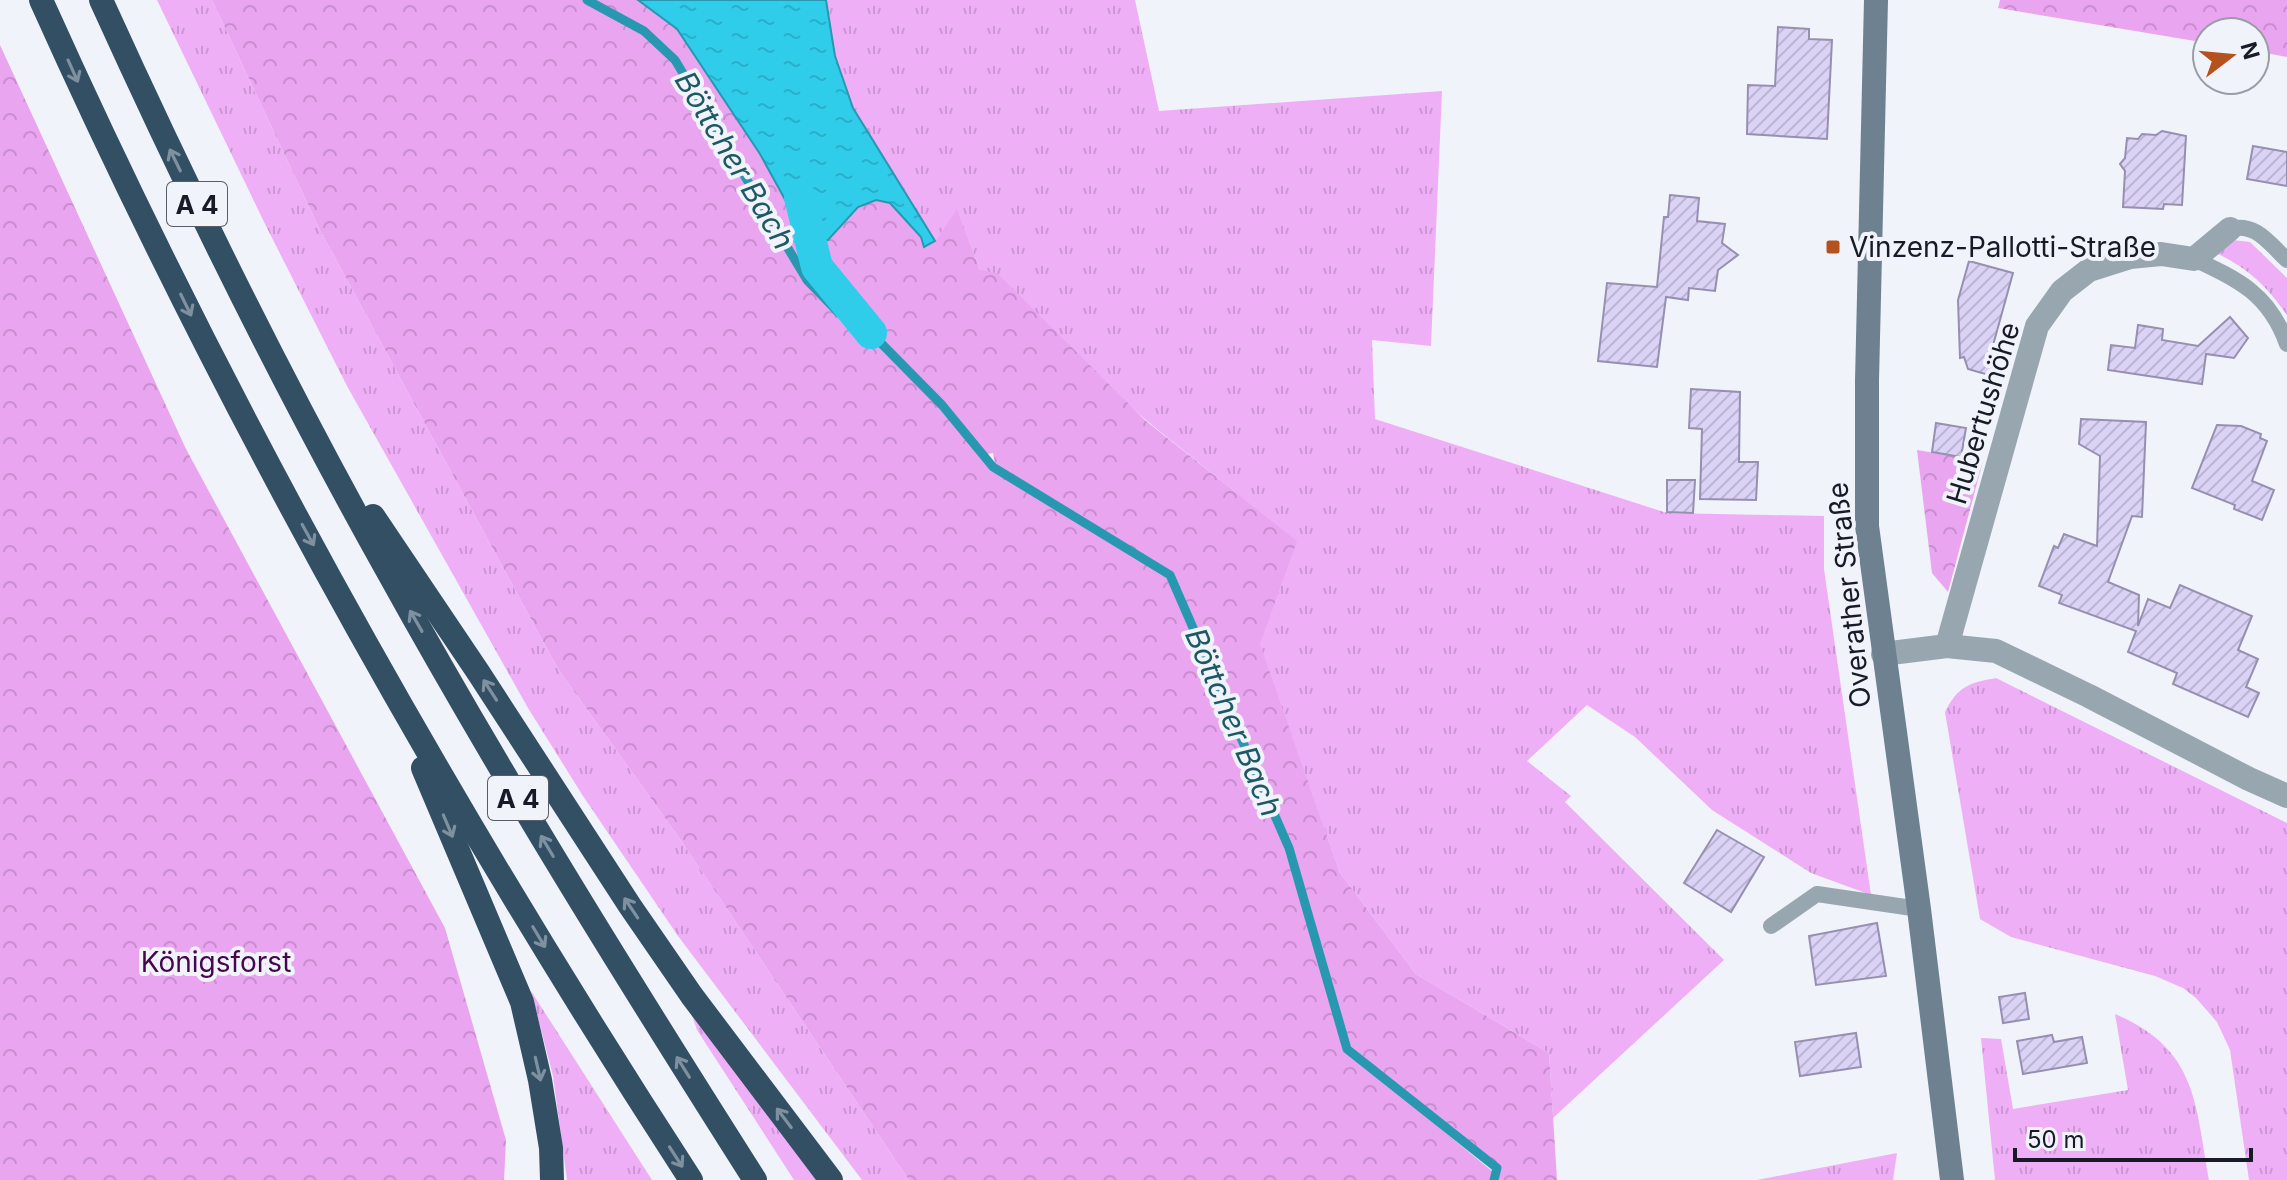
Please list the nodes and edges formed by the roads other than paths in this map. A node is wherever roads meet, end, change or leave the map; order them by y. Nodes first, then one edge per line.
1 (41, 0) edge
2 (101, 0) edge
3 (1876, 0) edge
4 (2230, 229) joint
5 (2194, 259) junction
6 (2287, 260) edge
7 (2287, 344) edge
8 (297, 405) junction
9 (1947, 646) junction
10 (1883, 654) junction
11 (384, 677) junction
12 (2287, 796) edge
13 (1919, 909) junction
14 (1771, 926) dead end
15 (552, 1180) edge
16 (691, 1180) edge
17 (755, 1180) edge
18 (831, 1180) edge
19 (1952, 1180) edge

1 -> 11 highway, A 4
8 -> 2 highway, A 4
3 - 10 main road, Overather Straße
4 - 5 street
4 - 6 lane
5 - 7 lane
5 - 9 street, Hubertushöhe
17 -> 8 highway, A 4
18 -> 8 highway
9 - 10 street
9 - 12 street
10 - 13 main road, Overather Straße
11 -> 15 highway
11 -> 16 highway, A 4
13 - 14 lane
13 - 19 main road, Overather Straße

